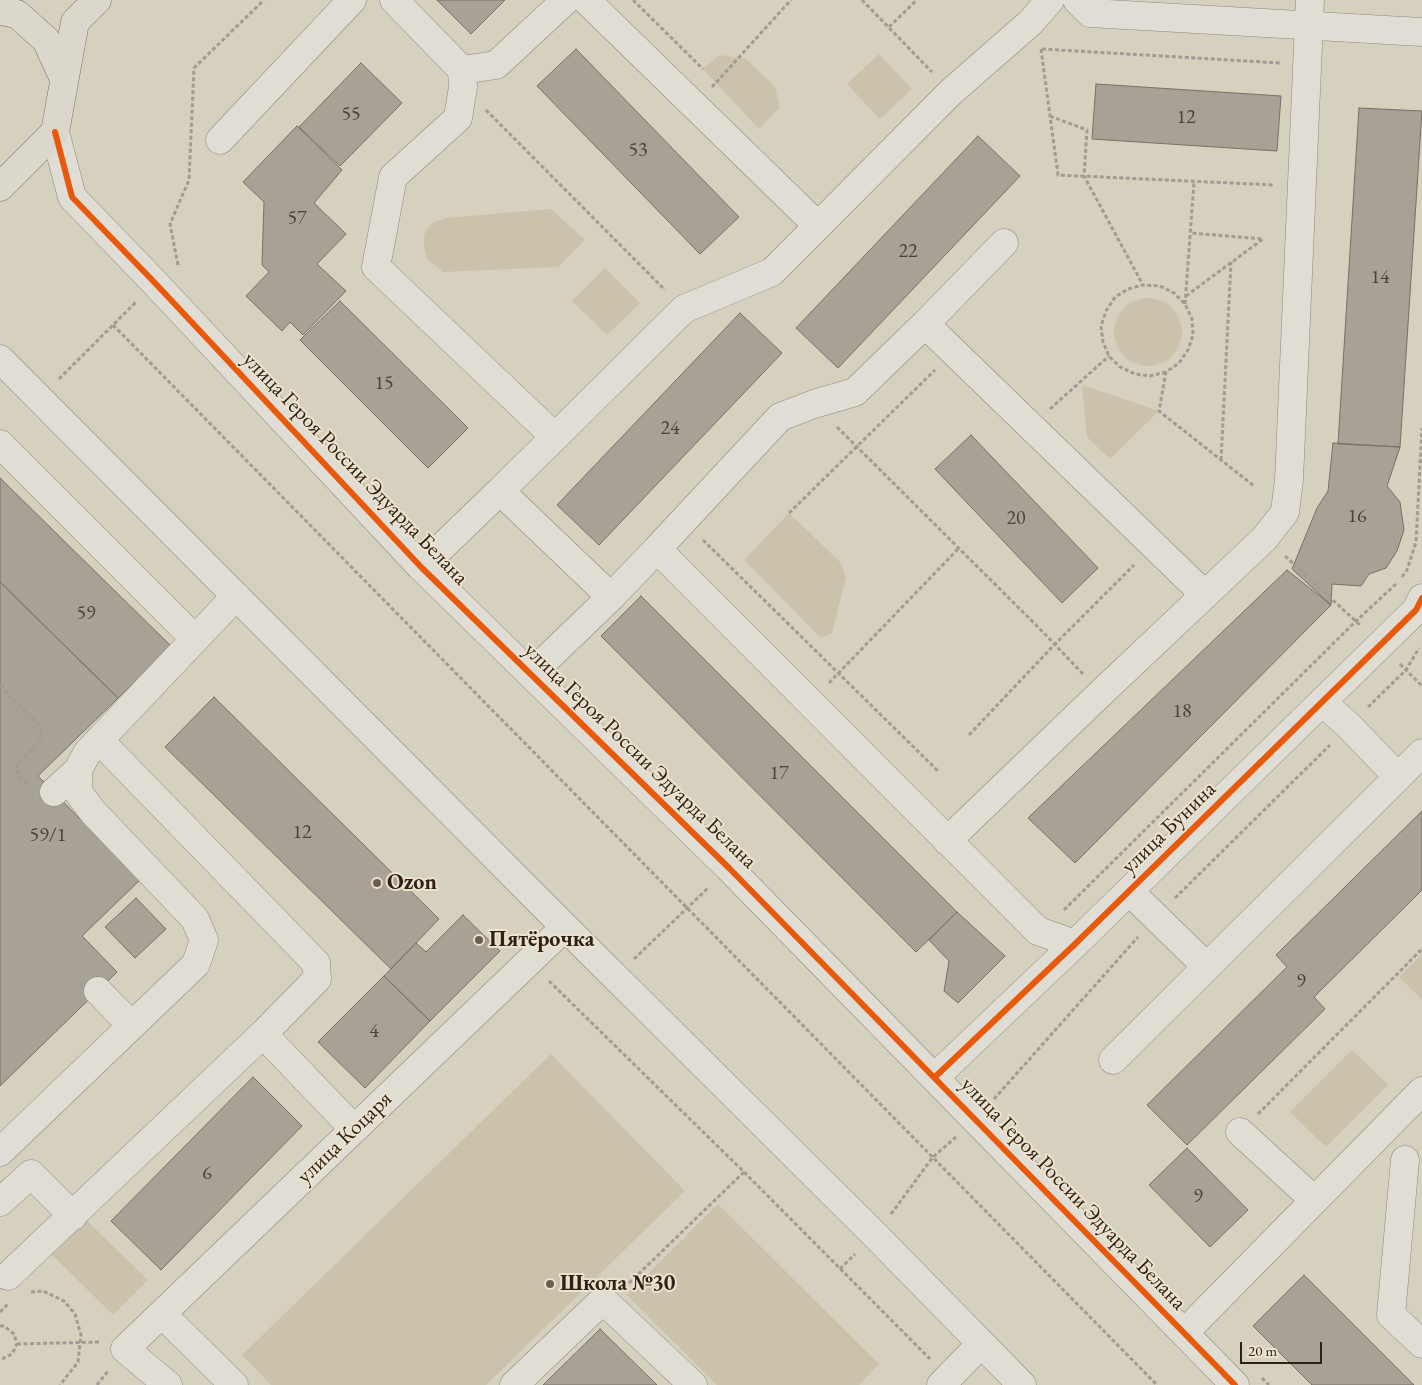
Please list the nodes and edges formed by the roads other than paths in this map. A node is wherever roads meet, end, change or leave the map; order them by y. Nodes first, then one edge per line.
1 (97, 0) edge
2 (352, 0) edge
3 (394, 0) edge
4 (566, 0) edge
5 (586, 0) edge
6 (1050, 0) edge
7 (1077, 0) edge
8 (0, 11) edge
9 (1309, 12) edge
10 (1422, 32) edge
11 (463, 78) junction
12 (64, 79) junction
13 (55, 132) junction
14 (220, 140) dead end
15 (0, 187) edge
16 (817, 225) junction
17 (1004, 243) dead end
18 (925, 324) junction
19 (0, 359) edge
20 (556, 437) junction
21 (0, 444) edge
22 (500, 491) junction
23 (657, 550) junction
24 (421, 567) junction
25 (1205, 595) junction
26 (236, 596) junction
27 (611, 597) junction
28 (1422, 598) edge
29 (195, 639) junction
30 (531, 674) junction
31 (1322, 702) junction
32 (99, 740) junction
33 (1422, 753) edge
34 (78, 770) junction
35 (1398, 777) junction
36 (54, 792) dead end
37 (947, 841) junction
38 (1129, 892) junction
39 (566, 927) junction
40 (1075, 944) junction
41 (1206, 966) junction
42 (98, 991) dead end
43 (131, 1026) junction
44 (264, 1034) junction
45 (1113, 1060) dead end
46 (935, 1077) junction
47 (1422, 1091) edge
48 (354, 1129) junction
49 (1240, 1132) road end
50 (1379, 1134) junction
51 (0, 1152) edge
52 (1414, 1161) edge
53 (1314, 1200) junction
54 (0, 1202) edge
55 (73, 1216) junction
56 (16, 1290) road end
57 (162, 1314) junction
58 (1184, 1333) junction
59 (981, 1344) junction
60 (1422, 1344) edge
61 (945, 1381) edge
62 (168, 1385) edge
63 (234, 1385) edge
64 (514, 1385) edge
65 (693, 1385) edge
66 (1022, 1385) edge
67 (1235, 1385) edge

1 - 12 main road
2 - 14 street
3 - 11 street
4 - 11 street
5 - 16 street
6 - 16 street
7 - 9 street
8 - 12 main road
9 - 10 street
9 - 25 street
11 - 20 street
12 - 13 main road
13 - 15 main road
13 - 24 street, улица Героя России Эдуарда Белана
16 - 20 street
17 - 18 street
18 - 23 street
18 - 25 street
19 - 26 street
20 - 22 street
21 - 29 street
22 - 24 street
22 - 27 street
23 - 27 street
23 - 37 street
24 - 30 street, улица Героя России Эдуарда Белана
25 - 37 street
26 - 29 street
26 - 39 street
27 - 30 street
28 - 31 street, улица Бунина
29 - 32 street
30 - 46 street, улица Героя России Эдуарда Белана
31 - 35 street
31 - 38 street, улица Бунина
32 - 34 street
32 - 44 street
33 - 35 street
34 - 36 street
34 - 43 street
35 - 41 street
37 - 40 street
38 - 40 street, улица Бунина
38 - 41 street
39 - 48 street, улица Коцаря
39 - 59 street
40 - 46 street, улица Бунина
41 - 45 street
42 - 43 street
43 - 51 street
44 - 48 street
44 - 55 street
46 - 58 street, улица Героя России Эдуарда Белана
47 - 50 street
48 - 57 street, улица Коцаря
49 - 53 street
50 - 52 street
50 - 53 street
52 - 60 street
53 - 58 street
54 - 55 street
55 - 56 street
57 - 62 street, улица Коцаря
57 - 63 street
58 - 67 street, улица Героя России Эдуарда Белана
59 - 61 street
59 - 66 street
64 - 65 street

